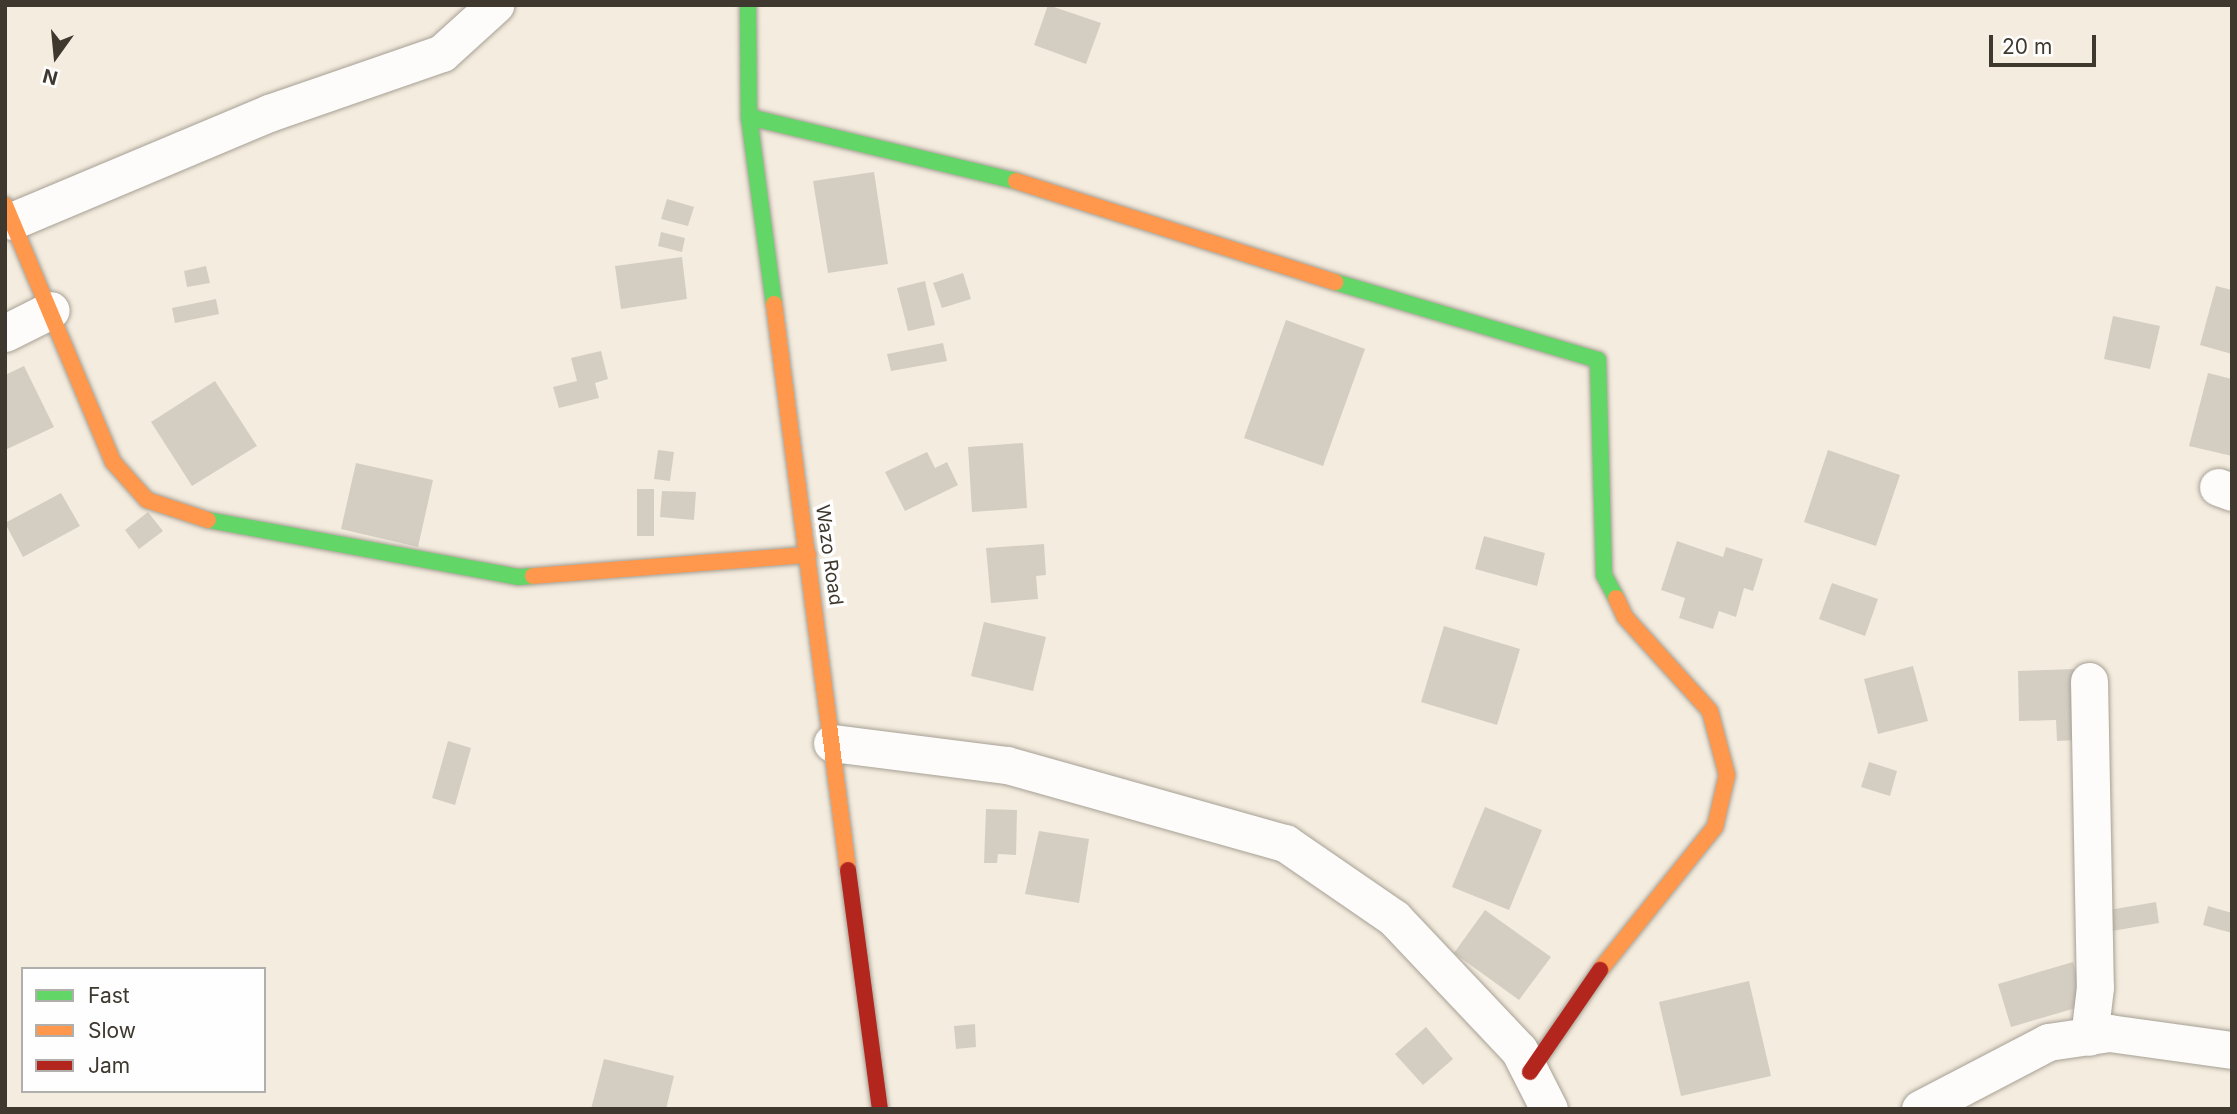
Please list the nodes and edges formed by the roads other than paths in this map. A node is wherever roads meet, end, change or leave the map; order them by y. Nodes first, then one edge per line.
1 (495, 5) edge
2 (748, 5) edge
3 (749, 117) junction
4 (9, 213) edge
5 (51, 310) junction
6 (5, 333) edge
7 (807, 555) junction
8 (2089, 681) dead end
9 (832, 743) junction
10 (2089, 1037) junction
11 (2232, 1050) edge
12 (1530, 1072) junction
13 (880, 1109) edge
14 (1549, 1109) edge
15 (1920, 1109) edge

1 - 4 street
2 - 3 street, Wazo Road
3 - 7 street, Wazo Road
3 - 12 street
4 - 5 street
5 - 6 street
5 - 7 street
7 - 9 street, Wazo Road
8 - 10 street
9 - 12 street
9 - 13 street, Wazo Road
10 - 11 street
10 - 15 street
12 - 14 street

